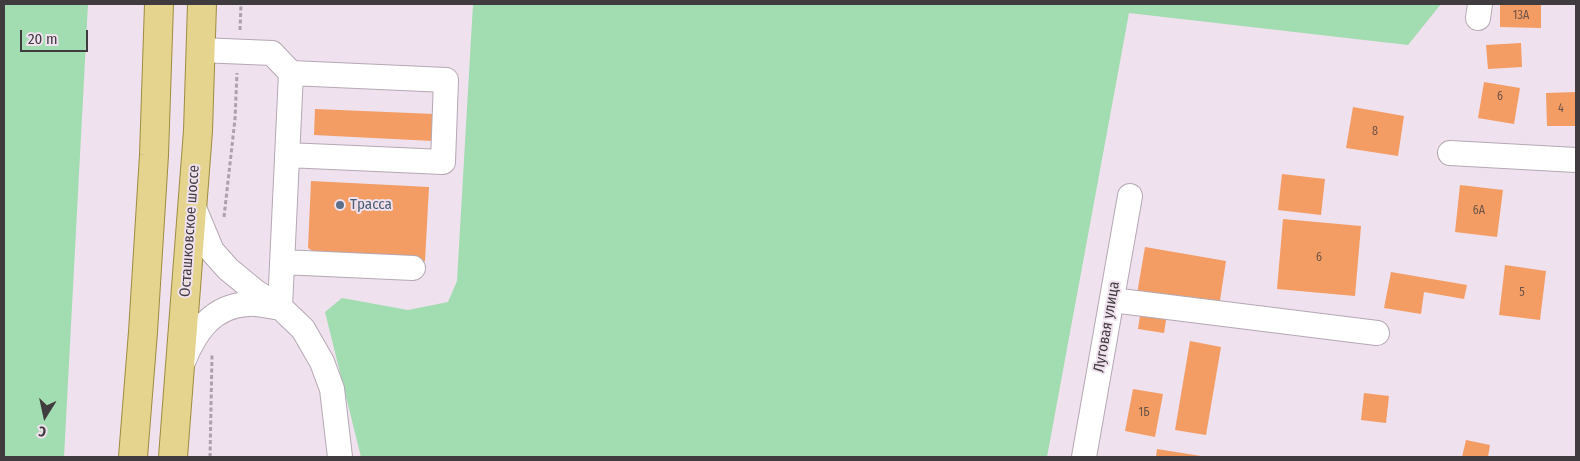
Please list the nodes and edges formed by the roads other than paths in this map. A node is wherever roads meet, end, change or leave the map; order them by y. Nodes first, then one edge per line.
1 (159, 4) edge
2 (202, 4) edge
3 (213, 4) edge
4 (204, 50) junction
5 (291, 73) junction
6 (1450, 153) dead end
7 (287, 155) junction
8 (1576, 160) edge
9 (1130, 196) dead end
10 (192, 203) junction
11 (282, 262) junction
12 (413, 268) dead end
13 (1112, 300) junction
14 (280, 307) junction
15 (1376, 333) dead end
16 (179, 372) junction
17 (133, 457) edge
18 (173, 457) edge
19 (340, 457) edge
20 (1084, 457) edge

1 - 17 main road
2 - 4 main road, Осташковское шоссе
3 - 4 street
4 - 5 street
4 - 10 main road, Осташковское шоссе
5 - 7 street
5 - 7 street
6 - 8 street
7 - 11 street
9 - 13 street, Луговая улица
10 - 14 street
10 - 16 main road, Осташковское шоссе
11 - 12 street
11 - 14 street
13 - 15 street
13 - 20 street, Луговая улица
14 - 16 street
14 - 19 street
16 - 18 main road, Осташковское шоссе

